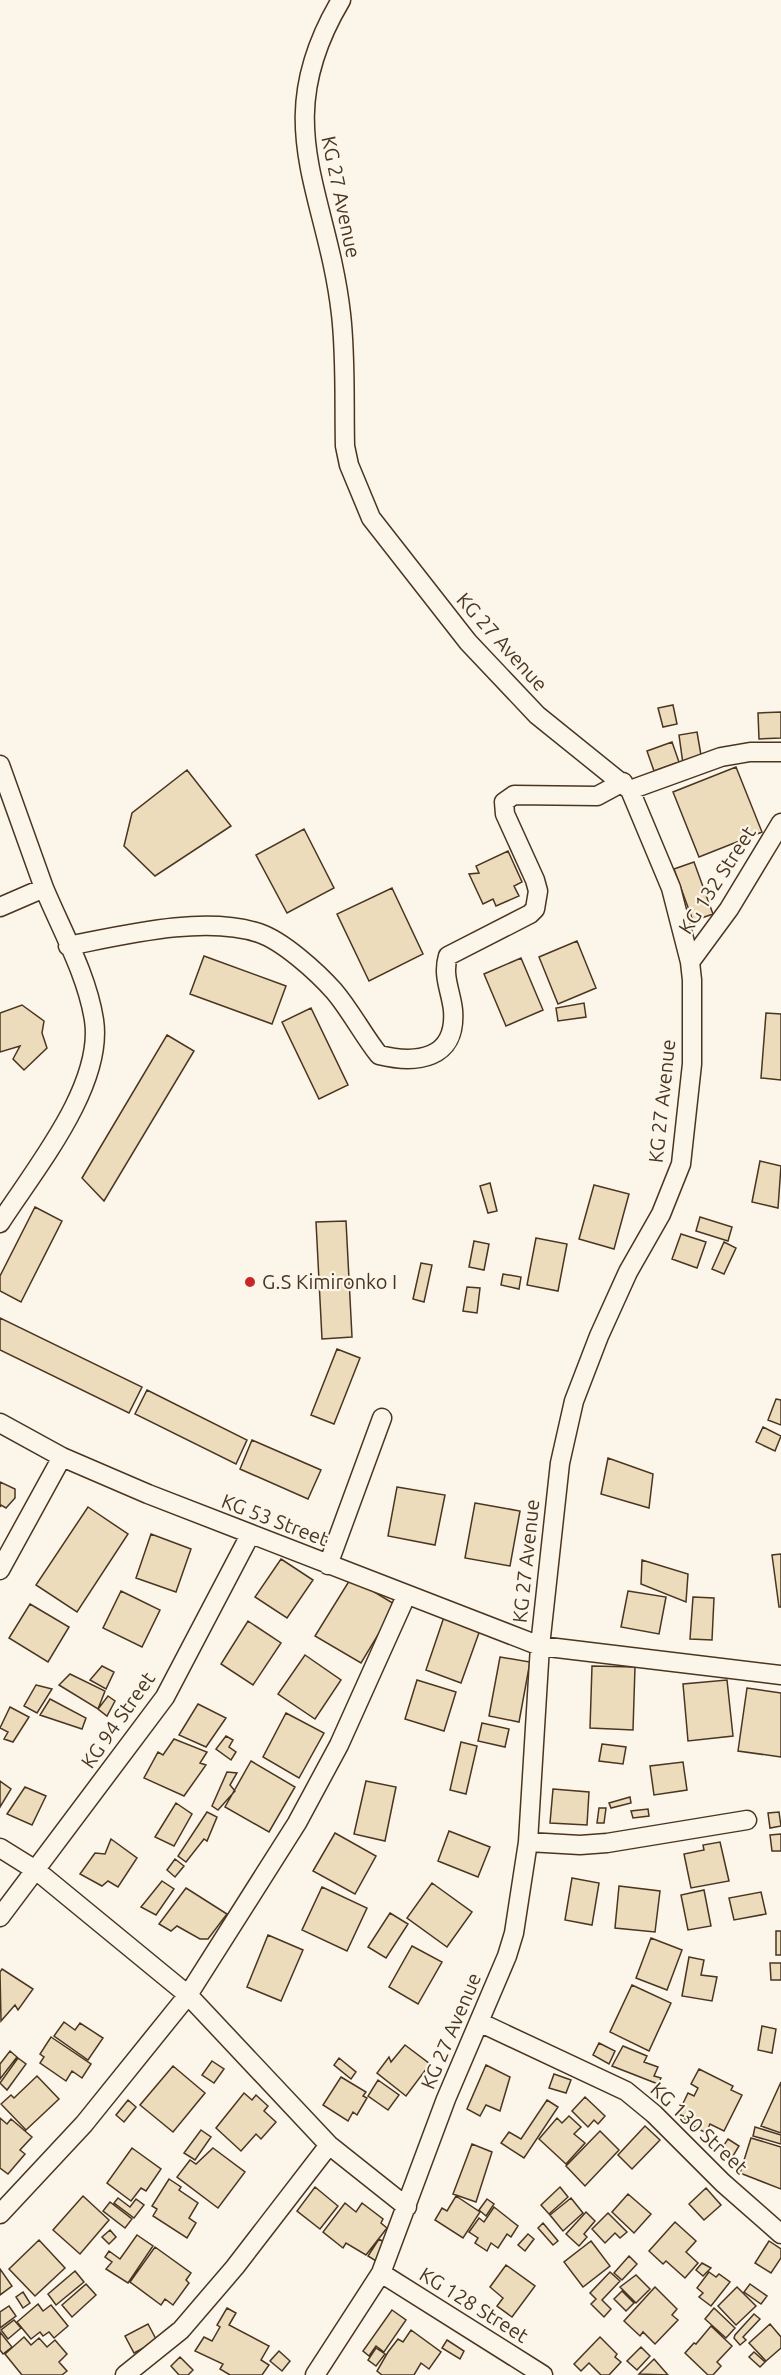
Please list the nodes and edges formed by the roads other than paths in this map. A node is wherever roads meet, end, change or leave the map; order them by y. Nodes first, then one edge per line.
1 (341, 0) edge
2 (781, 752) edge
3 (0, 765) edge
4 (627, 786) junction
5 (781, 823) edge
6 (44, 888) junction
7 (0, 907) edge
8 (68, 946) junction
9 (690, 962) junction
10 (0, 1223) edge
11 (382, 1418) dead end
12 (0, 1423) edge
13 (62, 1457) junction
14 (250, 1534) junction
15 (328, 1565) junction
16 (0, 1570) edge
17 (406, 1596) junction
18 (540, 1646) junction
19 (781, 1674) edge
20 (747, 1820) dead end
21 (528, 1842) junction
22 (0, 1848) edge
23 (37, 1871) junction
24 (0, 1917) edge
25 (188, 1995) junction
26 (479, 2022) junction
27 (329, 2145) junction
28 (407, 2207) junction
29 (0, 2214) edge
30 (781, 2234) edge
31 (381, 2273) junction
32 (125, 2375) edge
33 (315, 2375) edge
34 (543, 2375) edge

1 - 4 street, KG 27 Avenue
2 - 4 street
3 - 6 street
4 - 8 street
4 - 9 street, KG 27 Avenue
5 - 9 street, KG 132 Street
6 - 7 street
6 - 8 street
8 - 10 street
9 - 18 street, KG 27 Avenue
11 - 15 street
12 - 13 street, KG 53 Street
13 - 14 street, KG 53 Street
13 - 16 street
14 - 15 street, KG 53 Street
14 - 23 street, KG 94 Street
15 - 17 street, KG 53 Street
17 - 18 street, KG 53 Street
17 - 25 street
18 - 19 street, KG 53 Street
18 - 21 street, KG 27 Avenue
20 - 21 street
21 - 26 street, KG 27 Avenue
22 - 23 street
23 - 24 street, KG 94 Street
23 - 25 street
25 - 27 street
25 - 29 street
26 - 28 street, KG 27 Avenue
26 - 30 street, KG 130 Street
27 - 28 street
27 - 32 street
28 - 31 street, KG 27 Avenue
31 - 33 street, KG 27 Avenue
31 - 34 street, KG 128 Street

